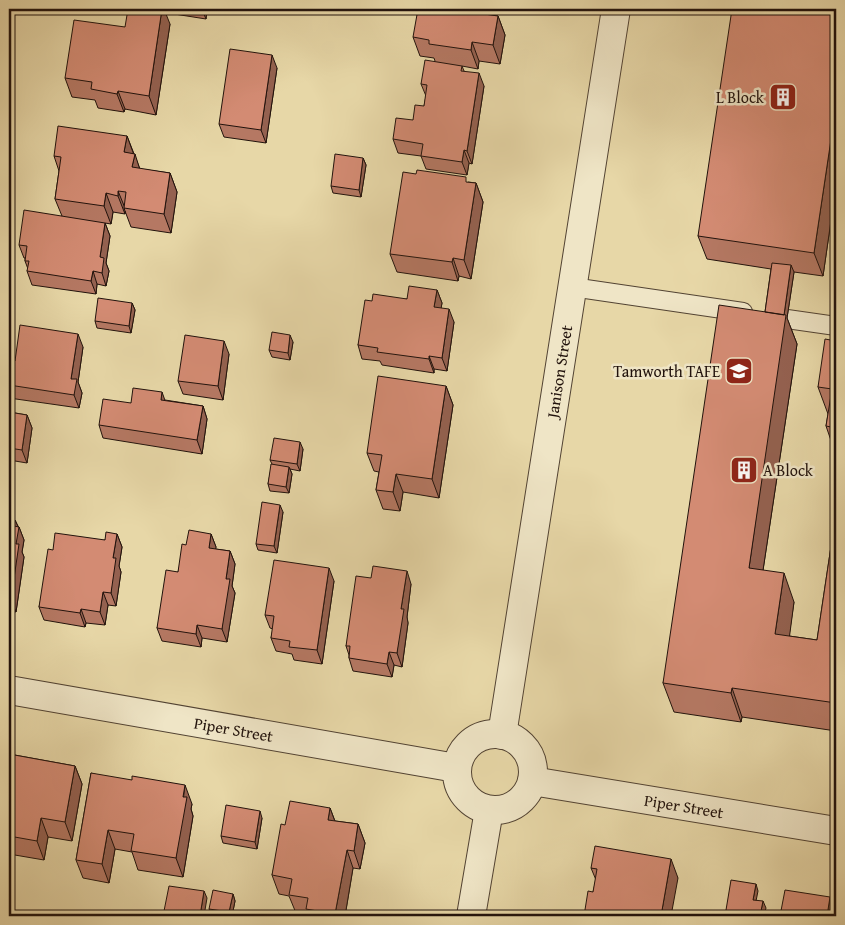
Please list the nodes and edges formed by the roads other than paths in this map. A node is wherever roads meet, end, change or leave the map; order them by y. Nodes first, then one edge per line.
1 (616, 9) edge
2 (572, 287) junction
3 (759, 314) edge
4 (787, 319) edge
5 (836, 326) edge
6 (9, 690) edge
7 (502, 735) junction
8 (456, 768) junction
9 (532, 782) junction
10 (489, 810) junction
11 (836, 831) edge
12 (471, 916) edge

1 - 2 street, Janison Street
2 - 3 lane
2 - 7 street, Janison Street
4 - 5 lane
6 - 8 street, Piper Street
7 - 8 street
7 - 9 street
8 - 10 street
9 - 10 street
9 - 11 street, Piper Street
10 - 12 street

